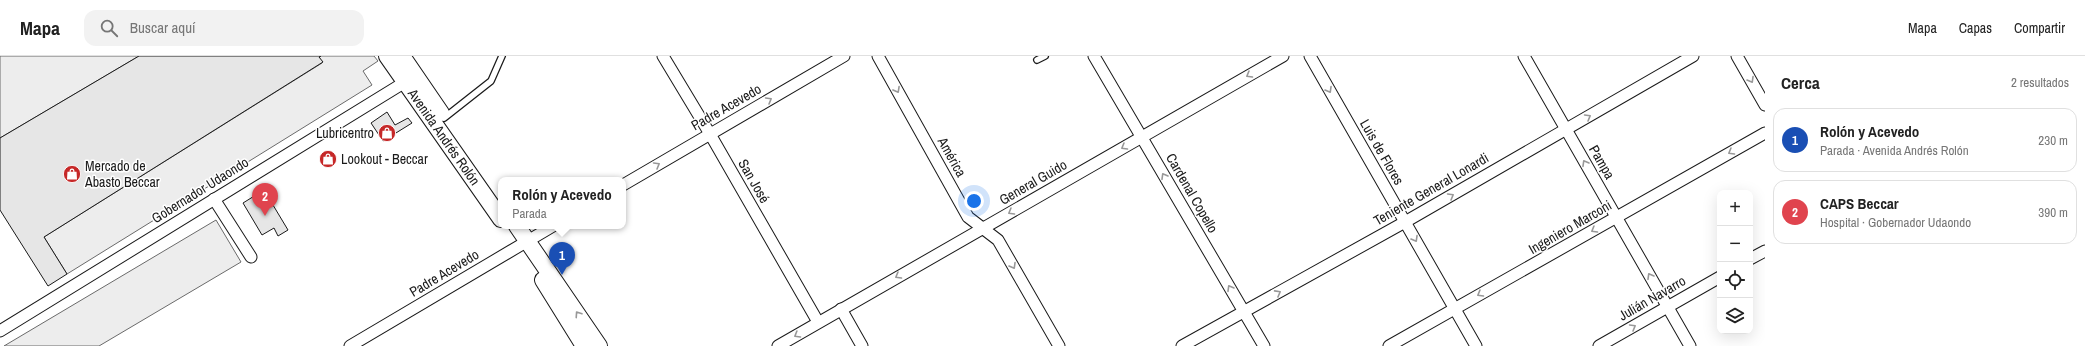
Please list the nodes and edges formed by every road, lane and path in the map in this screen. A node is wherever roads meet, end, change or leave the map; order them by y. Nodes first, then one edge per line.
1 (502, 56) edge
2 (663, 56) edge
3 (844, 56) edge
4 (878, 56) edge
5 (1045, 56) edge
6 (1094, 56) edge
7 (1283, 56) edge
8 (1310, 56) edge
9 (1524, 56) edge
10 (1693, 56) edge
11 (1737, 56) edge
12 (400, 59) edge
13 (1036, 60) dead end
14 (410, 79) junction
15 (1765, 105) edge
16 (444, 118) junction
17 (1566, 129) junction
18 (1765, 133) edge
19 (710, 134) junction
20 (1142, 137) junction
21 (626, 183) edge
22 (498, 198) edge
23 (214, 199) junction
24 (498, 214) edge
25 (1616, 217) junction
26 (1405, 222) junction
27 (982, 228) junction
28 (509, 229) edge
29 (518, 229) edge
30 (548, 229) edge
31 (524, 243) junction
32 (1765, 251) edge
33 (251, 257) dead end
34 (1753, 257) edge
35 (1717, 278) edge
36 (1667, 307) junction
37 (841, 309) junction
38 (1455, 309) junction
39 (1244, 312) junction
40 (818, 322) junction
41 (0, 331) edge
42 (350, 346) edge
43 (584, 346) edge
44 (600, 346) edge
45 (778, 346) edge
46 (862, 346) edge
47 (1059, 346) edge
48 (1182, 346) edge
49 (1264, 346) edge
50 (1389, 346) edge
51 (1476, 346) edge
52 (1599, 346) edge
53 (1690, 346) edge

1 - 16 lane
2 - 19 street, San José
19 -> 3 street, Padre Acevedo
4 -> 27 street, América
5 - 13 lane
6 - 20 street, Cardenal Copello
7 -> 20 street, General Guido
8 -> 26 street, Luis de Flores
9 - 17 street, Pampa
17 -> 10 street, Teniente General Lonardi
11 -> 15 street
12 - 14 main road, Avenida Andrés Rolón
14 - 16 main road, Avenida Andrés Rolón
14 - 23 street, Gobernador Udaondo
14 - 24 main road, Avenida Andrés Rolón
16 - 22 main road, Avenida Andrés Rolón
25 -> 17 street, Pampa
26 -> 17 street, Teniente General Lonardi
18 -> 25 street, Ingeniero Marconi
21 -> 19 street, Padre Acevedo
19 - 40 street, San José
20 -> 27 street, General Guido
39 -> 20 street, Cardenal Copello
23 - 33 street
23 - 41 street, Gobernador Udaondo
36 -> 25 street, Pampa
25 -> 38 street, Ingeniero Marconi
26 -> 38 street, Luis de Flores
39 -> 26 street, Teniente General Lonardi
27 -> 37 street, General Guido
27 -> 47 street, América
28 - 31 main road
29 - 31 main road
30 - 31 street, Padre Acevedo
31 - 42 street, Padre Acevedo
31 - 43 main road
44 -> 31 main road
32 - 34 street
35 - 36 street, Julián Navarro
52 -> 36 street, Julián Navarro
36 - 53 street, Pampa
37 - 40 street, General Guido
37 - 46 street
38 - 50 street, Ingeniero Marconi
38 - 51 street, Luis de Flores
39 - 48 street, Teniente General Lonardi
39 - 49 street, Cardenal Copello
40 -> 45 street, General Guido

